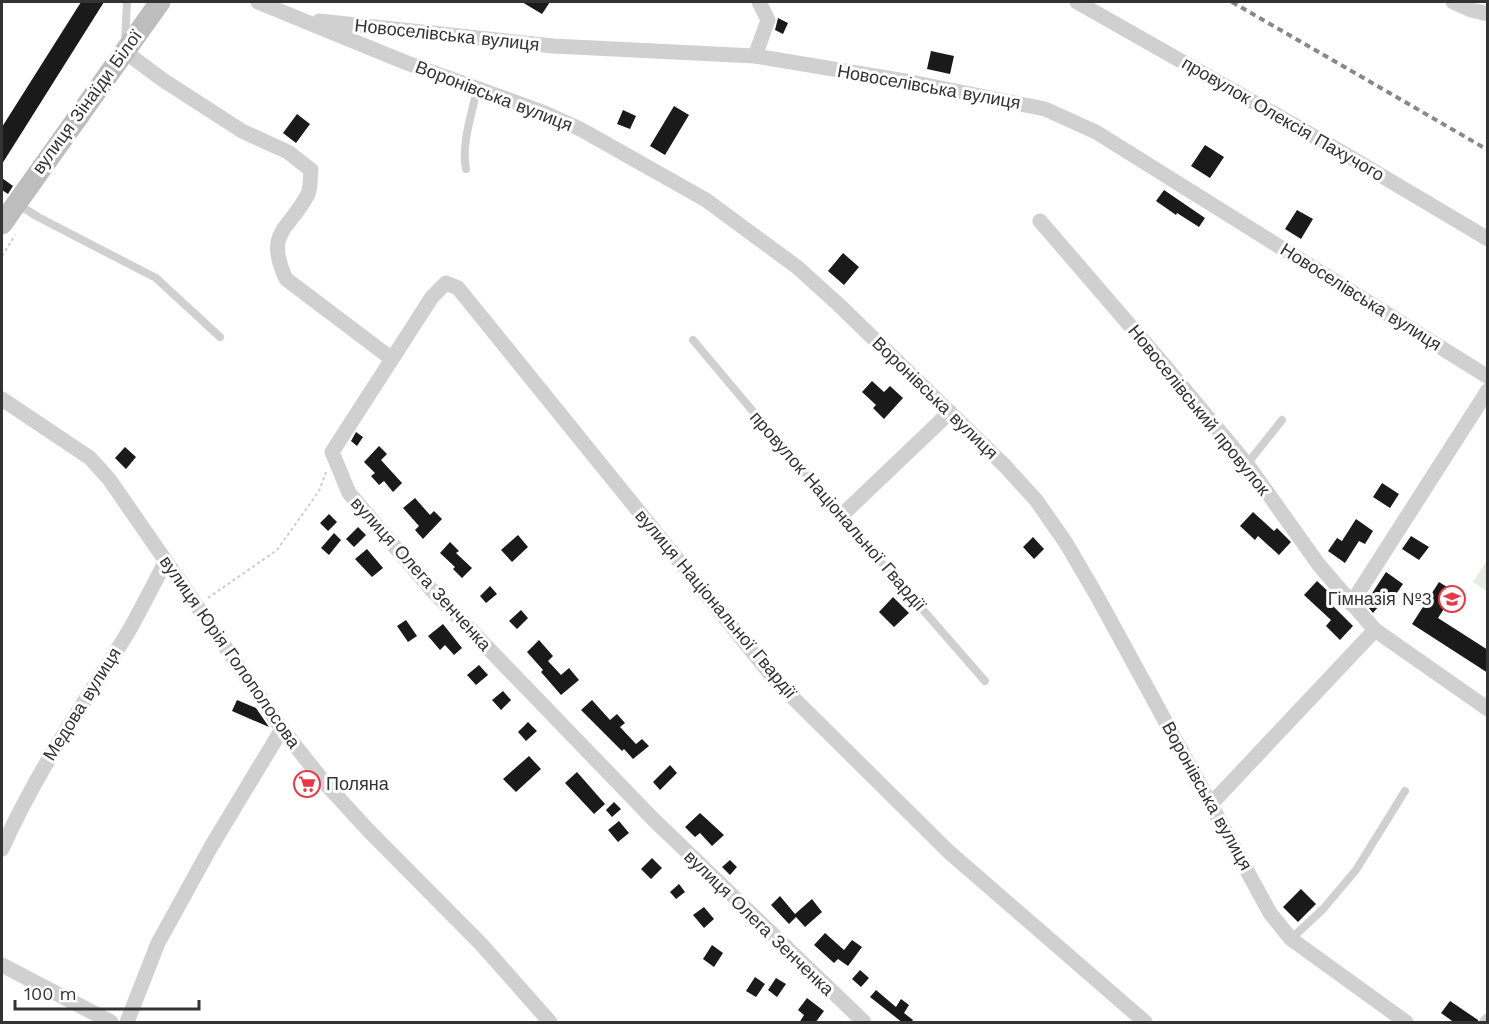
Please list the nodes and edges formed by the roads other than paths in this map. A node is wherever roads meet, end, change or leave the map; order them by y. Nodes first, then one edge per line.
1 (127, 2) edge
2 (160, 2) edge
3 (258, 2) edge
4 (759, 2) edge
5 (1077, 2) edge
6 (1453, 2) edge
7 (1488, 14) edge
8 (298, 19) junction
9 (124, 51) junction
10 (755, 56) junction
11 (477, 89) junction
12 (466, 169) dead end
13 (6, 214) edge
14 (1040, 221) dead end
15 (1488, 238) edge
16 (220, 337) dead end
17 (693, 340) dead end
18 (392, 359) junction
19 (1488, 376) edge
20 (1488, 390) edge
21 (2, 399) edge
22 (950, 412) junction
23 (1282, 420) dead end
24 (1247, 464) junction
25 (841, 516) junction
26 (166, 561) junction
27 (1351, 604) junction
28 (1375, 630) junction
29 (985, 681) dead end
30 (1488, 709) edge
31 (282, 729) junction
32 (1405, 791) dead end
33 (1211, 804) junction
34 (2, 849) edge
35 (1292, 939) junction
36 (2, 965) edge
37 (111, 1023) edge
38 (127, 1023) edge
39 (550, 1023) edge
40 (864, 1023) edge
41 (1146, 1023) edge
42 (1406, 1023) edge

1 - 9 lane
2 - 9 street, вулиця Зінаїди Білої
3 - 8 street, Воронівська вулиця
4 - 10 street
5 - 15 street, провулок Олексія Пахучого
6 - 7 street
8 - 10 street, Новоселівська вулиця
8 - 11 street, Воронівська вулиця
9 - 13 street, вулиця Зінаїди Білої
9 - 18 street
10 - 19 street, Новоселівська вулиця
11 - 12 lane
11 - 22 street, Воронівська вулиця
13 - 16 lane, вулиця Зінаїди Білої
14 - 24 street, Новоселівський провулок
17 - 25 lane, провулок Національної Гвардії
18 - 40 street, вулиця Олега Зенченка
18 - 41 street, вулиця Національної Гвардії
20 - 27 street
21 - 26 street, вулиця Юрія Голополосова
22 - 25 street
22 - 33 street, Воронівська вулиця
23 - 24 lane
24 - 27 street, Новоселівський провулок
25 - 29 lane, провулок Національної Гвардії
26 - 31 street, вулиця Юрія Голополосова
26 - 34 street, Медова вулиця
27 - 28 street, Новоселівський провулок
28 - 30 street, Новоселівський провулок
28 - 33 street
31 - 38 street
31 - 39 street, вулиця Юрія Голополосова
32 - 35 lane
33 - 35 street, Воронівська вулиця
35 - 42 street, Воронівська вулиця
36 - 37 street

